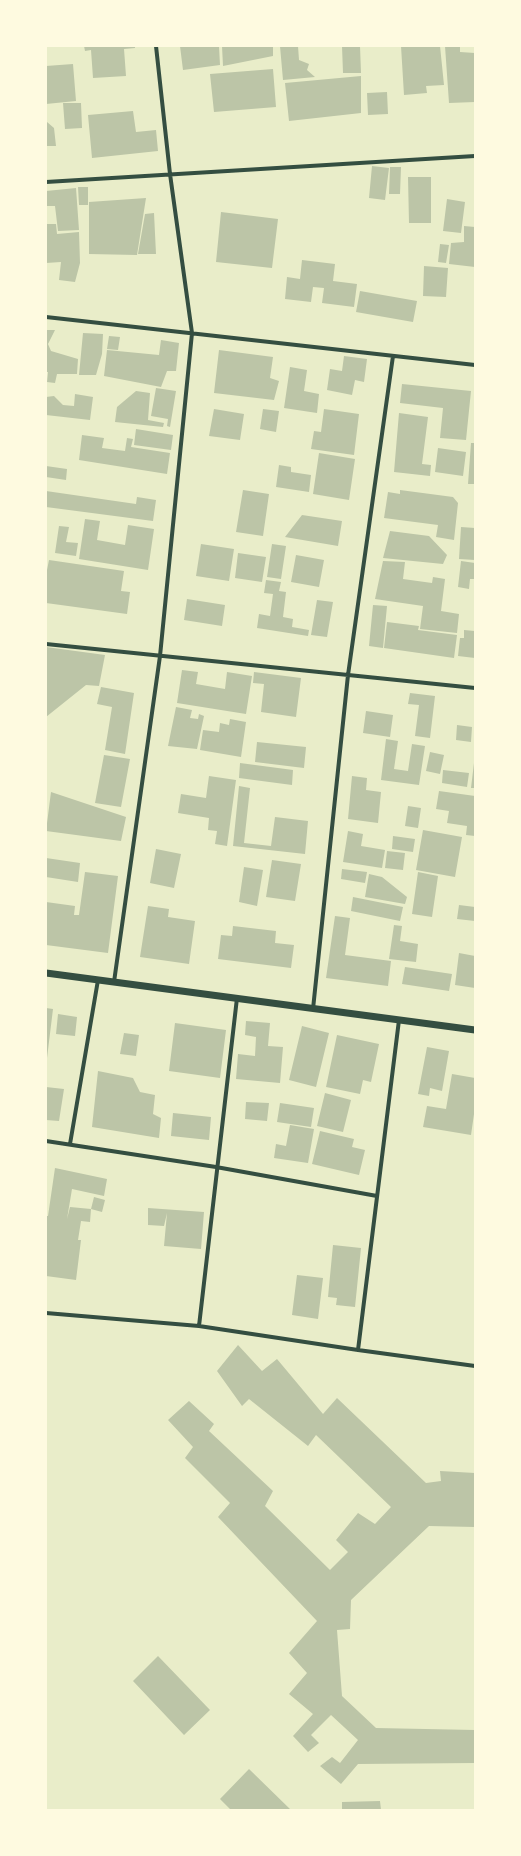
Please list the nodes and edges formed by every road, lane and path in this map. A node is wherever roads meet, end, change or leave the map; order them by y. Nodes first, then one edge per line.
1 (156, 46) edge
2 (475, 156) edge
3 (170, 174) junction
4 (46, 182) edge
5 (46, 317) edge
6 (192, 333) junction
7 (393, 356) junction
8 (475, 365) edge
9 (46, 644) edge
10 (160, 656) junction
11 (348, 675) junction
12 (475, 688) edge
13 (46, 973) edge
14 (98, 980) junction
15 (114, 982) junction
16 (237, 998) junction
17 (312, 1009) junction
18 (399, 1020) junction
19 (475, 1030) edge
20 (46, 1141) edge
21 (70, 1144) junction
22 (216, 1167) junction
23 (377, 1196) junction
24 (46, 1313) edge
25 (199, 1326) junction
26 (358, 1350) junction
27 (475, 1366) edge

1 - 3 street
2 - 3 street
3 - 4 street
3 - 6 street
5 - 6 street
6 - 7 street
6 - 10 street
7 - 8 street
7 - 11 street
9 - 10 street
10 - 11 street
10 - 15 street
11 - 12 street
11 - 17 street
13 - 14 street
14 - 15 street
14 - 21 street
15 - 16 street
16 - 17 street
16 - 22 street
17 - 18 street
18 - 19 street
18 - 23 street
20 - 21 street
21 - 22 street
22 - 23 street
22 - 25 street
23 - 26 street
24 - 25 street
25 - 26 street
26 - 27 street

